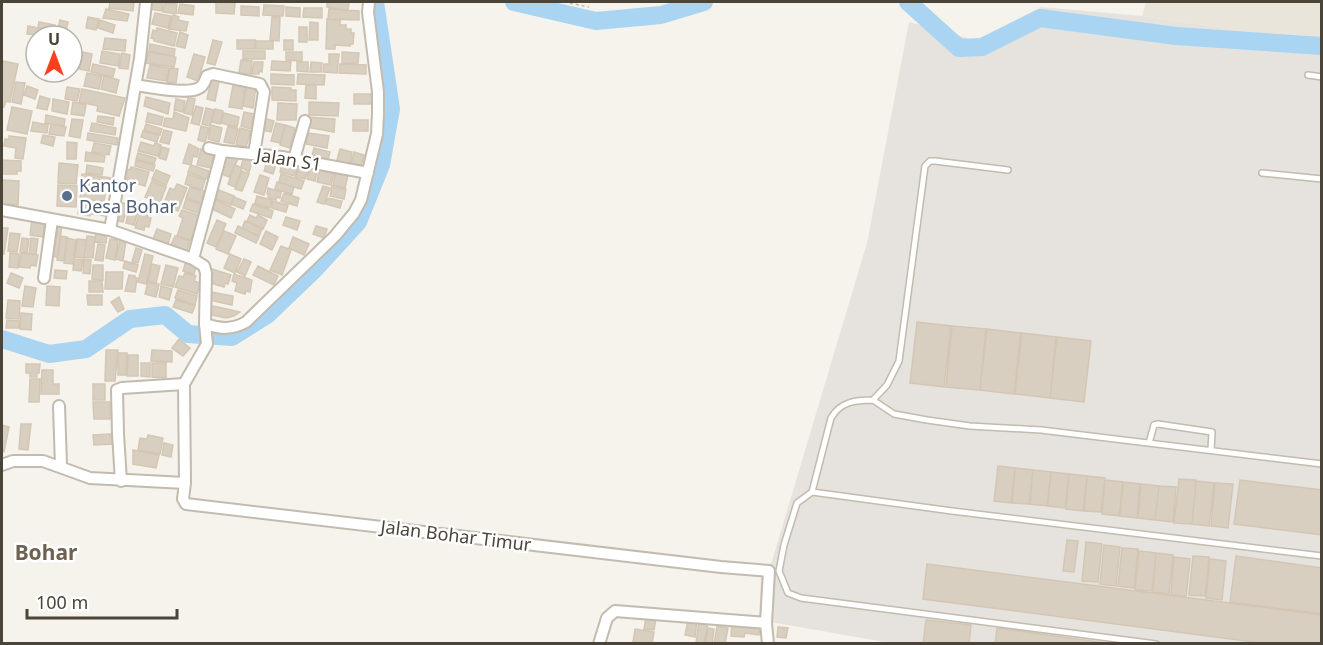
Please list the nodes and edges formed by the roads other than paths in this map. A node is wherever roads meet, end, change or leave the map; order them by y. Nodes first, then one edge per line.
1 (146, 2) edge
2 (367, 3) edge
3 (1308, 75) dead end
4 (1322, 77) edge
5 (136, 85) junction
6 (304, 121) dead end
7 (209, 148) dead end
8 (222, 151) junction
9 (254, 154) junction
10 (294, 159) junction
11 (1008, 170) dead end
12 (368, 173) junction
13 (1262, 173) dead end
14 (1322, 179) edge
15 (2, 210) edge
16 (52, 220) junction
17 (110, 230) junction
18 (193, 259) junction
19 (44, 278) dead end
20 (205, 326) junction
21 (184, 384) junction
22 (873, 400) junction
23 (59, 406) dead end
24 (1149, 443) junction
25 (1211, 450) junction
26 (1322, 464) edge
27 (2, 465) edge
28 (62, 466) junction
29 (122, 481) junction
30 (185, 483) junction
31 (812, 492) junction
32 (1322, 556) edge
33 (774, 571) junction
34 (766, 623) junction
35 (599, 644) edge
36 (768, 644) edge
37 (1156, 644) edge

1 - 5 street
2 - 12 street
3 - 4 lane
5 - 9 street
5 - 17 street
6 - 10 street
7 - 8 street, Jalan S1
8 - 9 street, Jalan S1
8 - 18 street
9 - 10 street, Jalan S1
10 - 12 street, Jalan S1
11 - 22 lane
12 - 20 street
13 - 14 lane
15 - 16 street
16 - 17 street
16 - 19 street
17 - 18 street
18 - 20 street
20 - 21 street
21 - 29 street
21 - 30 street
22 - 24 lane
22 - 31 lane
23 - 28 street
24 - 25 lane
24 - 25 lane
25 - 26 lane
27 - 28 street
28 - 29 street
29 - 30 street
30 - 33 street, Jalan Bohar Timur
31 - 32 lane
31 - 33 lane
33 - 34 street
33 - 37 lane
34 - 35 street
34 - 36 street

